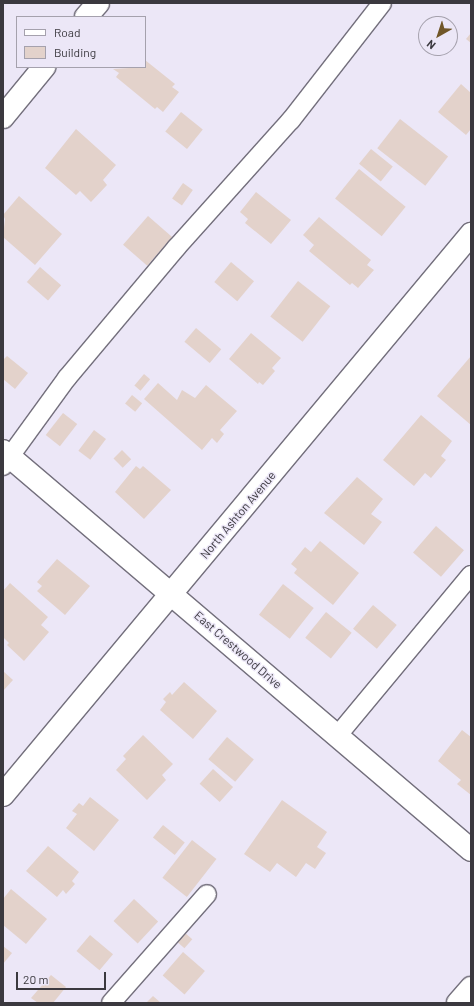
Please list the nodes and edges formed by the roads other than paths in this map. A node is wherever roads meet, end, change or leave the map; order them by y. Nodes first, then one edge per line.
1 (98, 3) edge
2 (382, 3) edge
3 (87, 16) edge
4 (43, 68) edge
5 (3, 117) edge
6 (471, 234) edge
7 (5, 458) edge
8 (471, 575) edge
9 (172, 594) junction
10 (338, 735) junction
11 (3, 795) edge
12 (471, 850) edge
13 (207, 894) dead end
14 (471, 988) edge
15 (111, 1003) edge
16 (458, 1003) edge

1 - 3 street
2 - 7 lane
4 - 5 street
6 - 9 street, North Ashton Avenue
7 - 9 street, East Crestwood Drive
8 - 10 lane
9 - 10 street, East Crestwood Drive
9 - 11 street, North Ashton Avenue
10 - 12 street, East Crestwood Drive
13 - 15 lane
14 - 16 street

